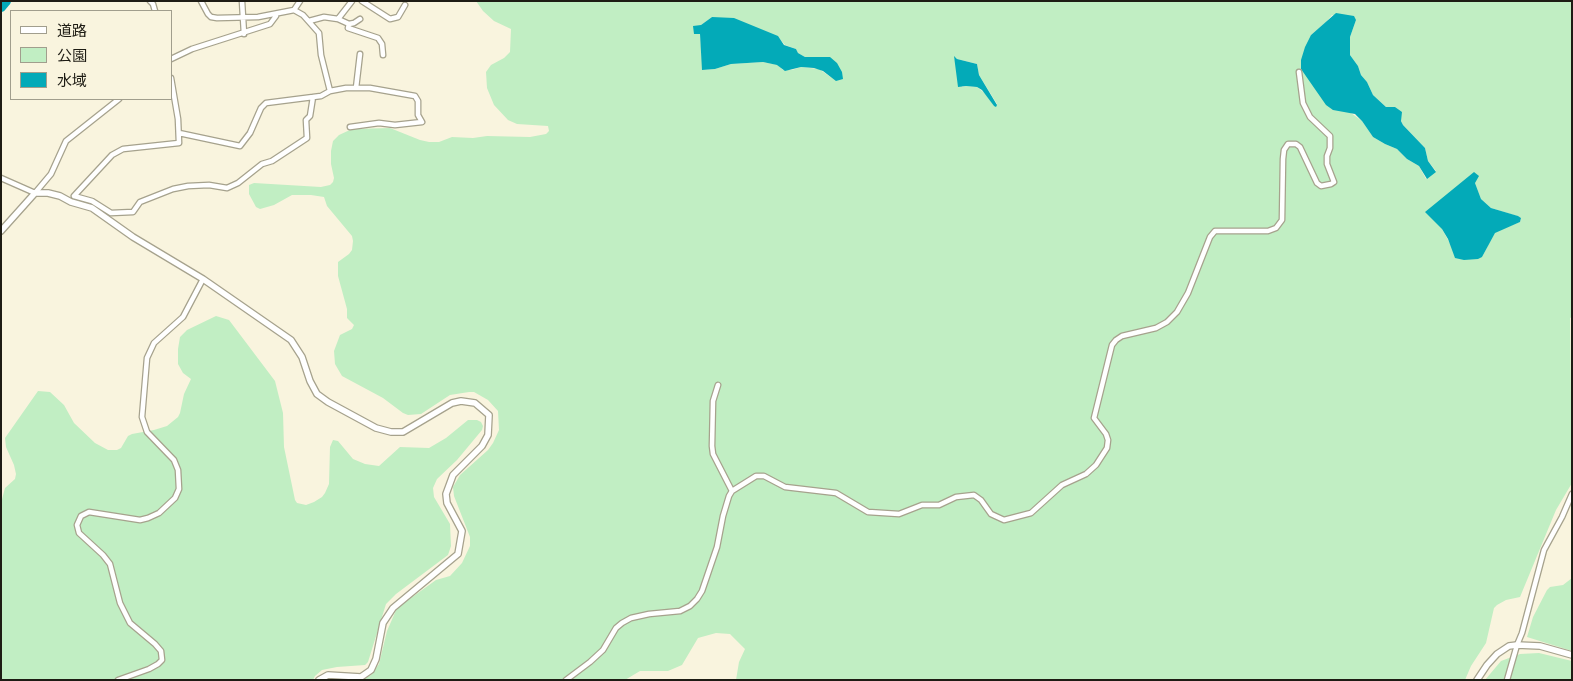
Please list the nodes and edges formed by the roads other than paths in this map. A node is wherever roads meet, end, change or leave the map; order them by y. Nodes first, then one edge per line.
1 (201, 1) edge
2 (242, 1) edge
3 (300, 1) edge
4 (352, 1) edge
5 (362, 1) edge
6 (405, 4) dead end
7 (294, 10) junction
8 (275, 14) junction
9 (242, 18) junction
10 (338, 19) junction
11 (360, 20) dead end
12 (309, 21) junction
13 (349, 24) junction
14 (244, 34) junction
15 (360, 54) dead end
16 (383, 55) dead end
17 (172, 58) edge
18 (1299, 72) dead end
19 (172, 84) edge
20 (356, 88) junction
21 (330, 91) junction
22 (314, 97) junction
23 (118, 100) edge
24 (350, 127) dead end
25 (178, 133) junction
26 (1, 178) edge
27 (35, 193) junction
28 (74, 196) junction
29 (70, 202) junction
30 (1, 231) edge
31 (203, 279) junction
32 (718, 384) dead end
33 (732, 491) junction
34 (1572, 494) edge
35 (1517, 645) junction
36 (1572, 655) edge
37 (118, 680) edge
38 (319, 680) edge
39 (566, 680) edge
40 (1477, 680) edge
41 (1507, 680) edge

1 - 9 street
2 - 9 street
3 - 7 street
4 - 10 street
5 - 6 street
7 - 8 street
7 - 12 street
8 - 9 street
8 - 14 street
9 - 14 street
10 - 12 street
10 - 13 street
11 - 13 street
12 - 21 street
13 - 16 street
14 - 17 street
15 - 20 street
18 - 33 street
19 - 25 street
20 - 21 street
20 - 24 street
21 - 22 street
22 - 25 street
22 - 28 street
23 - 27 street
25 - 28 street
26 - 27 street
27 - 29 street
27 - 30 street
28 - 29 street
29 - 31 street
31 - 37 street
31 - 38 street
32 - 33 street
33 - 39 street
34 - 35 street
35 - 36 street
35 - 40 street
35 - 41 street

